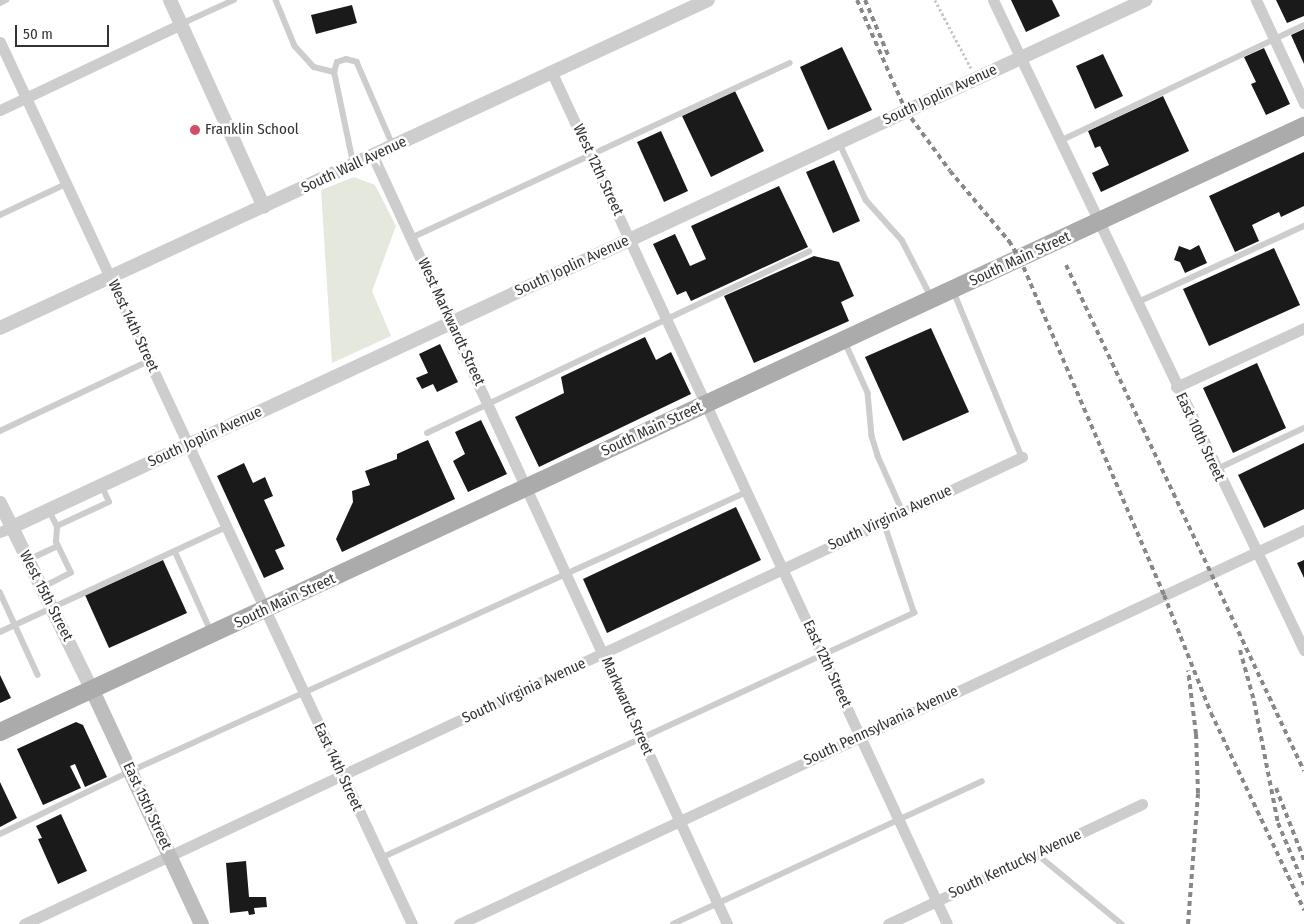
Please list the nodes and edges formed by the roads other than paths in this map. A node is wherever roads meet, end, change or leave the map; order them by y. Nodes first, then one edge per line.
1 (6, 0) edge
2 (170, 0) edge
3 (234, 0) edge
4 (276, 0) edge
5 (708, 0) edge
6 (993, 0) edge
7 (1145, 0) edge
8 (1256, 0) edge
9 (0, 3) edge
10 (181, 24) junction
11 (1304, 25) edge
12 (1274, 39) junction
13 (0, 42) edge
14 (1020, 58) junction
15 (790, 63) dead end
16 (334, 72) junction
17 (552, 72) junction
18 (26, 97) junction
19 (1304, 103) edge
20 (0, 110) edge
21 (1304, 126) edge
22 (1059, 141) junction
23 (838, 142) junction
24 (394, 147) junction
25 (591, 154) junction
26 (373, 156) junction
27 (354, 165) junction
28 (66, 184) junction
29 (264, 207) junction
30 (0, 215) edge
31 (1098, 222) junction
32 (1304, 226) edge
33 (411, 238) junction
34 (631, 239) junction
35 (809, 252) dead end
36 (111, 277) junction
37 (953, 290) junction
38 (933, 300) junction
39 (1135, 303) junction
40 (667, 318) junction
41 (451, 322) junction
42 (0, 328) edge
43 (1304, 328) edge
44 (844, 340) junction
45 (149, 361) junction
46 (1176, 387) junction
47 (489, 404) junction
48 (706, 404) junction
49 (1304, 428) edge
50 (0, 431) edge
51 (427, 433) dead end
52 (187, 446) junction
53 (1022, 457) joint
54 (1215, 470) junction
55 (101, 485) junction
56 (528, 488) junction
57 (747, 492) junction
58 (0, 503) edge
59 (49, 510) junction
60 (903, 512) junction
61 (883, 521) junction
62 (57, 526) junction
63 (226, 527) junction
64 (6, 530) edge
65 (1304, 530) edge
66 (58, 546) junction
67 (175, 551) junction
68 (1255, 553) junction
69 (28, 560) junction
70 (782, 568) junction
71 (567, 573) junction
72 (41, 587) junction
73 (0, 592) edge
74 (52, 608) junction
75 (265, 611) junction
76 (15, 625) junction
77 (0, 632) edge
78 (213, 634) junction
79 (1304, 650) edge
80 (604, 654) junction
81 (823, 655) junction
82 (38, 675) dead end
83 (92, 688) junction
84 (303, 693) junction
85 (0, 732) edge
86 (861, 735) junction
87 (642, 738) junction
88 (130, 771) junction
89 (342, 776) junction
90 (982, 781) dead end
91 (1142, 804) dead end
92 (900, 819) junction
93 (679, 820) junction
94 (0, 834) edge
95 (1037, 854) junction
96 (170, 856) junction
97 (381, 858) junction
98 (937, 901) junction
99 (717, 904) junction
100 (24, 924) edge
101 (201, 924) edge
102 (412, 924) edge
103 (459, 924) edge
104 (673, 924) edge
105 (727, 924) edge
106 (888, 924) edge
107 (947, 924) edge
108 (1122, 924) edge

1 - 9 lane
2 - 10 street
3 - 10 lane
4 - 16 lane
5 - 17 street, South Wall Avenue
6 - 14 street, East 10th Street
7 - 14 street, South Joplin Avenue
8 - 12 street
10 - 18 street
10 - 29 street
11 - 12 lane
12 - 19 street
12 - 22 lane
13 - 18 street, West 14th Street
14 - 22 street, East 10th Street
14 - 23 street, South Joplin Avenue
15 - 25 lane
16 - 24 lane
16 - 27 lane
17 - 24 street, South Wall Avenue
17 - 25 street, West 12th Street
18 - 20 street
18 - 28 street, West 14th Street
21 - 31 main road, South Main Street
22 - 31 street, East 10th Street
23 - 34 street, South Joplin Avenue
23 - 38 lane
24 - 26 street, South Wall Avenue
25 - 33 lane
25 - 34 street, West 12th Street
26 - 27 street, South Wall Avenue
26 - 33 street, West Markwardt Street
27 - 29 street, South Wall Avenue
28 - 30 lane
28 - 36 street, West 14th Street
29 - 36 street, South Wall Avenue
31 - 37 main road, South Main Street
31 - 39 street, East 10th Street
32 - 39 lane
33 - 41 street, West Markwardt Street
34 - 40 street, West 12th Street
34 - 41 street, South Joplin Avenue
35 - 40 lane
36 - 42 street, South Wall Avenue
36 - 45 street, West 14th Street
37 - 38 main road, South Main Street
37 - 53 lane
38 - 44 main road, South Main Street
39 - 46 street, East 10th Street
40 - 47 lane
40 - 48 street, West 12th Street
41 - 47 street, West Markwardt Street
41 - 52 street, South Joplin Avenue
43 - 46 street
44 - 48 main road, South Main Street
44 - 60 lane
45 - 50 lane
45 - 52 street, West 14th Street
46 - 54 street, East 10th Street
47 - 51 lane
47 - 56 street, West Markwardt Street
48 - 56 main road, South Main Street
48 - 57 street, East 12th Street
49 - 54 lane
52 - 55 street, South Joplin Avenue
52 - 63 street, West 14th Street
53 - 60 street, South Virginia Avenue
54 - 68 street, East 10th Street
55 - 59 street, South Joplin Avenue
55 - 62 lane
56 - 71 street, Markwardt Street
56 - 75 main road, South Main Street
57 - 70 street, East 12th Street
57 - 71 lane
58 - 64 street, West 15th Street
59 - 62 lane
59 - 64 street, South Joplin Avenue
60 - 61 street, South Virginia Avenue
61 - 70 street, South Virginia Avenue
61 - 81 lane
62 - 66 lane
63 - 67 lane
63 - 75 street, West 14th Street
64 - 69 street, West 15th Street
65 - 68 street, South Pennsylvania Avenue
66 - 69 lane
66 - 72 lane
67 - 74 lane
67 - 78 lane
68 - 79 street, East 10th Street
68 - 86 street, South Pennsylvania Avenue
69 - 72 street, West 15th Street
70 - 80 street, South Virginia Avenue
70 - 81 street, East 12th Street
71 - 80 street, Markwardt Street
71 - 84 lane
72 - 74 street, West 15th Street
73 - 76 lane
74 - 76 lane
74 - 83 street, West 15th Street
75 - 78 main road, South Main Street
75 - 84 street, East 14th Street
76 - 77 lane
76 - 82 lane
78 - 83 main road, South Main Street
80 - 87 street, Markwardt Street
80 - 89 street, South Virginia Avenue
81 - 86 street, East 12th Street
81 - 87 lane
83 - 85 main road, South Main Street
83 - 88 main road, East 15th Street
84 - 88 lane
84 - 89 street, East 14th Street
86 - 92 street, East 12th Street
86 - 93 street, South Pennsylvania Avenue
87 - 93 street, Markwardt Street
87 - 97 lane
88 - 94 lane
88 - 96 main road, East 15th Street
89 - 96 street, South Virginia Avenue
89 - 97 street, East 14th Street
90 - 92 lane
91 - 95 street, South Kentucky Avenue
92 - 98 street, East 12th Street
92 - 99 lane
93 - 99 street, Markwardt Street
93 - 103 street, South Pennsylvania Avenue
95 - 98 street, South Kentucky Avenue
95 - 108 lane
96 - 100 street, South Virginia Avenue
96 - 101 main road, East 15th Street
97 - 102 street, East 14th Street
98 - 106 street, South Kentucky Avenue
98 - 107 street, East 12th Street
99 - 104 lane
99 - 105 street, Markwardt Street

